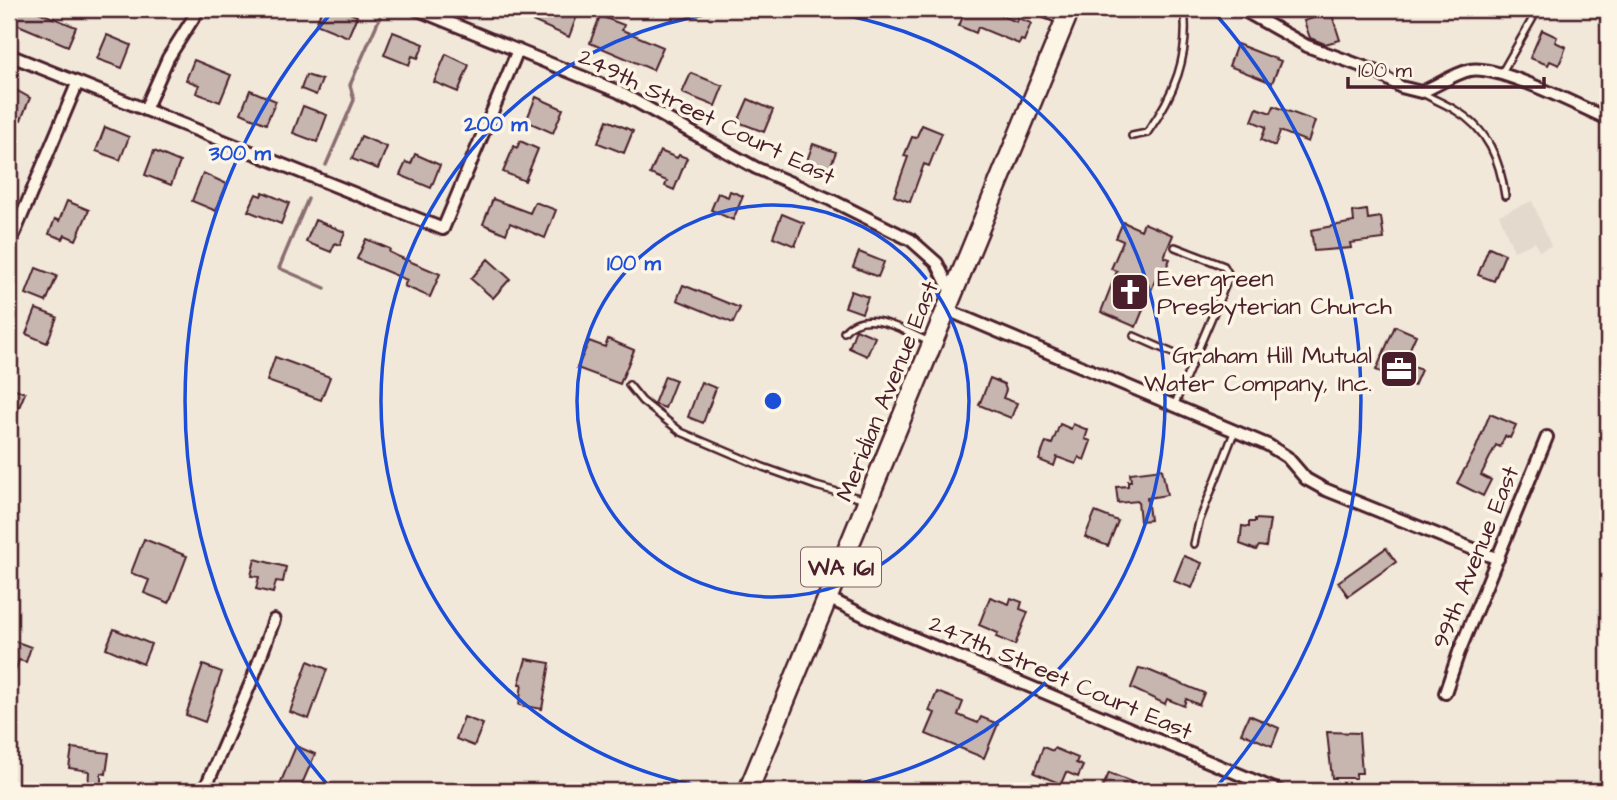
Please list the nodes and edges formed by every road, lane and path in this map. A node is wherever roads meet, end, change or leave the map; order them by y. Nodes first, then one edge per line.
1 (199, 9) edge
2 (416, 9) edge
3 (1032, 9) edge
4 (1184, 9) edge
5 (1241, 9) edge
6 (1068, 15) edge
7 (1533, 18) dead end
8 (518, 50) junction
9 (9, 55) edge
10 (1501, 74) junction
11 (78, 84) junction
12 (1421, 92) junction
13 (145, 110) junction
14 (1608, 119) edge
15 (1132, 136) dead end
16 (1505, 196) dead end
17 (9, 246) edge
18 (1175, 247) dead end
19 (950, 303) junction
20 (844, 332) dead end
21 (1134, 337) dead end
22 (933, 343) junction
23 (1193, 362) junction
24 (629, 385) dead end
25 (1174, 406) junction
26 (1235, 430) junction
27 (1547, 437) dead end
28 (869, 500) junction
29 (1195, 544) dead end
30 (1498, 559) junction
31 (828, 598) junction
32 (275, 620) dead end
33 (1445, 692) dead end
34 (754, 789) edge
35 (204, 791) edge
36 (1279, 791) edge

1 - 13 street
2 - 8 street, 249th Street Court East
3 - 6 lane
4 - 15 lane
5 - 12 street
6 - 19 main road, Meridian Avenue East / WA 161
7 - 10 lane
8 - 13 street
8 - 19 street, 249th Street Court East
9 - 11 street
10 - 12 street
10 - 14 street
11 - 13 street
11 - 17 street
12 - 16 lane
18 - 23 lane
19 - 22 main road, Meridian Avenue East / WA 161
19 - 25 street
20 - 22 lane
21 - 23 lane
22 - 28 main road, Meridian Avenue East / WA 161
23 - 25 lane
24 - 28 lane
25 - 26 street
26 - 29 lane
26 - 30 street
27 - 30 street, 99th Avenue East
28 - 31 main road, Meridian Avenue East / WA 161
30 - 33 street, 99th Avenue East
31 - 34 main road, Meridian Avenue East / WA 161
31 - 36 street, 247th Street Court East
32 - 35 street

